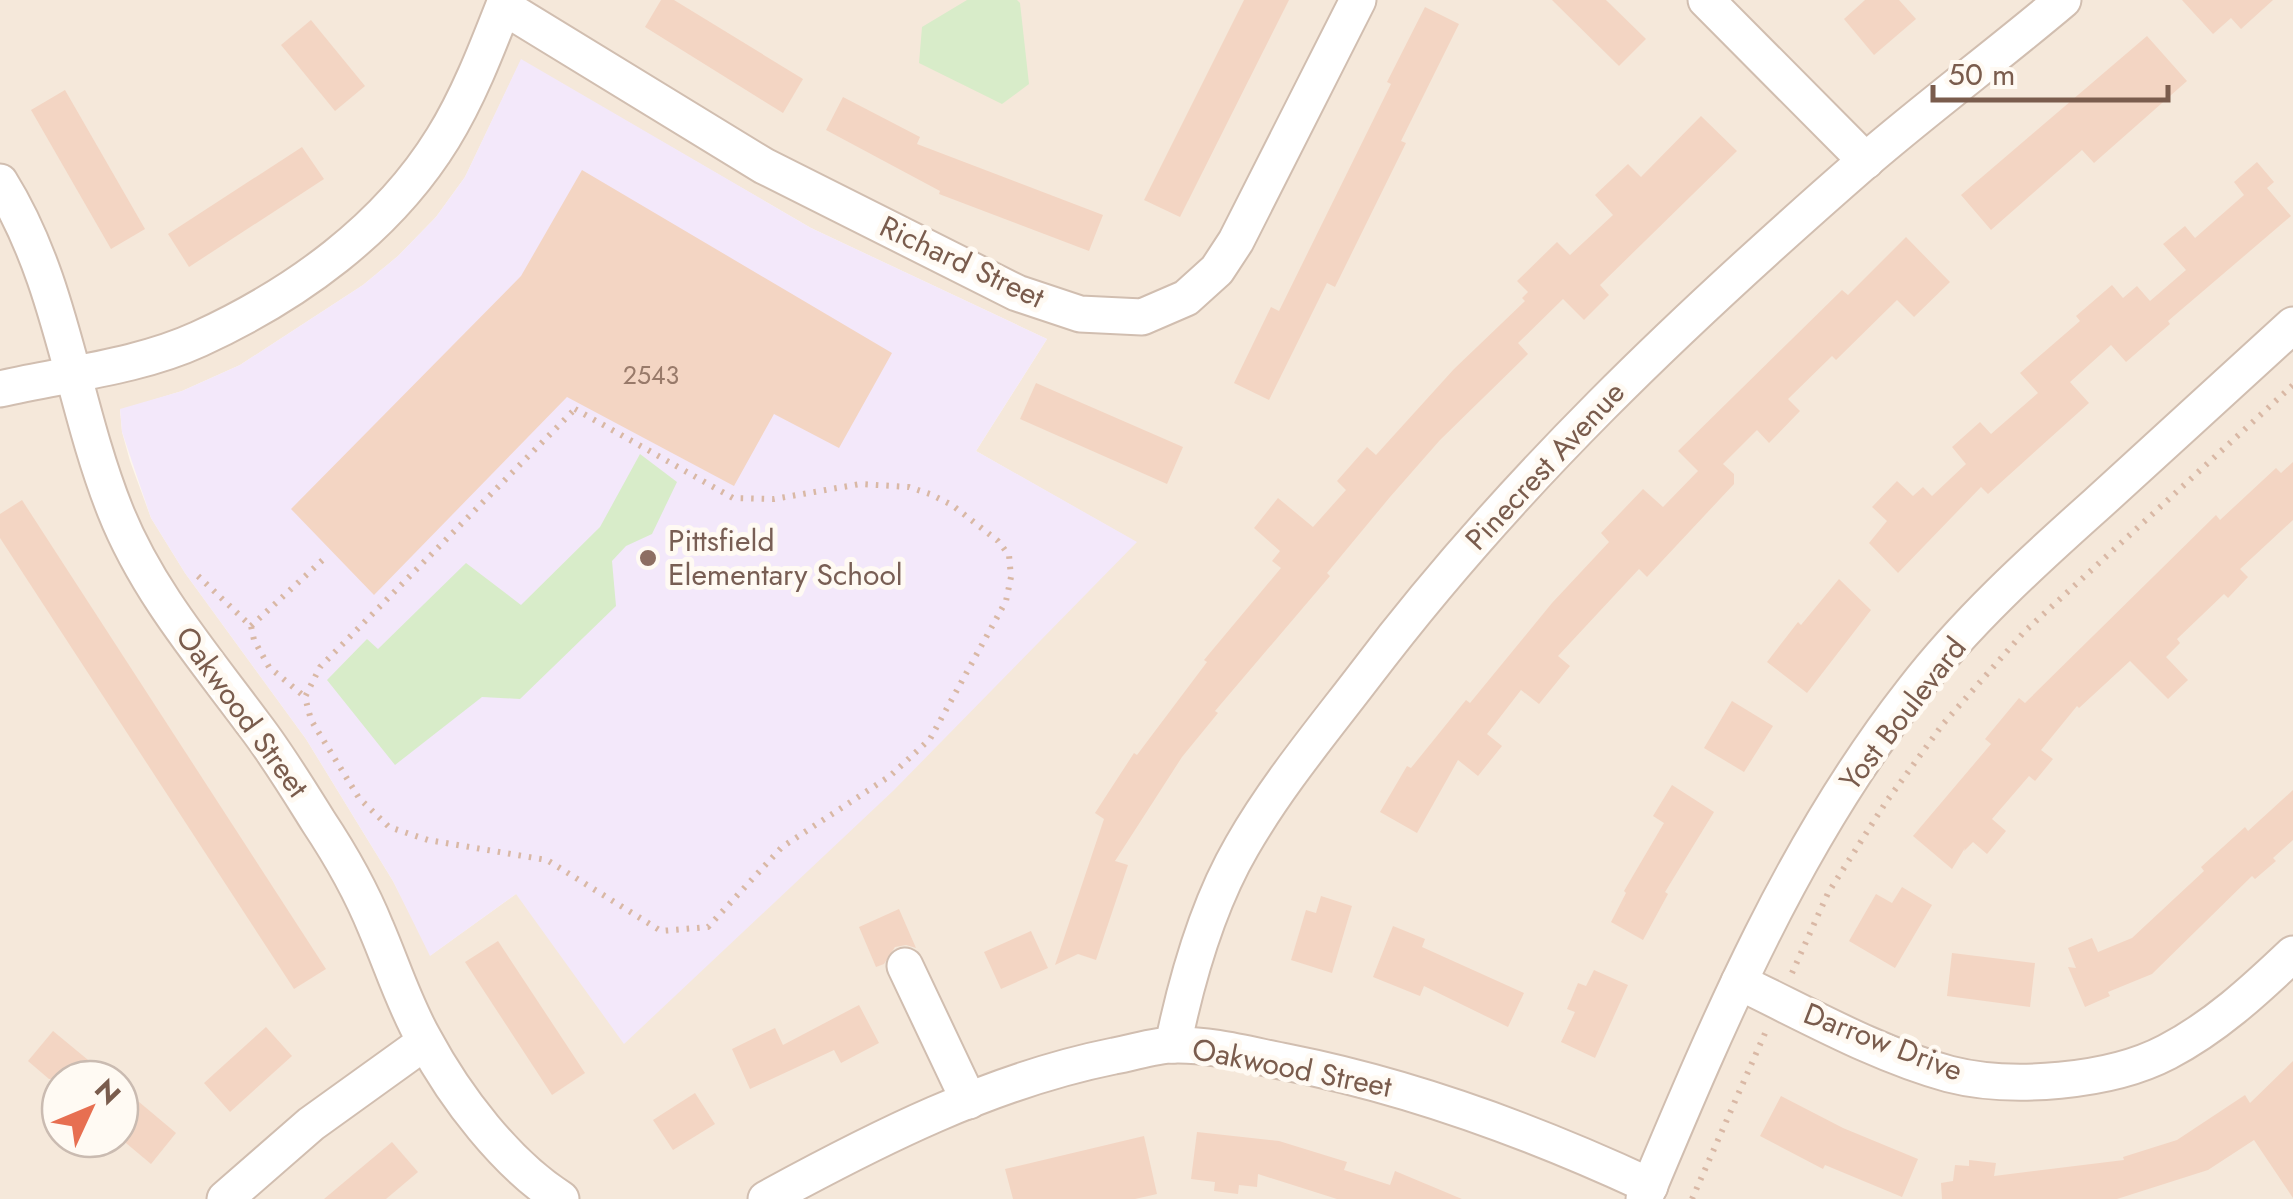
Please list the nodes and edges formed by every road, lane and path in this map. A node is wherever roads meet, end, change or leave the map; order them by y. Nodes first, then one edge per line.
1 (1358, 0) edge
2 (1706, 0) edge
3 (2063, 0) edge
4 (505, 3) edge
5 (1866, 160) junction
6 (0, 182) edge
7 (2293, 326) edge
8 (74, 372) junction
9 (2293, 385) edge
10 (0, 389) edge
11 (328, 555) dead end
12 (198, 576) dead end
13 (251, 626) junction
14 (304, 697) junction
15 (2293, 954) edge
16 (905, 966) dead end
17 (1788, 978) dead end
18 (1738, 982) junction
19 (1768, 1025) dead end
20 (425, 1042) junction
21 (1173, 1045) junction
22 (968, 1101) junction
23 (1647, 1192) edge
24 (226, 1199) edge
25 (561, 1199) edge
26 (766, 1199) edge
27 (1692, 1199) edge

1 - 4 street, Richard Street
2 - 5 street
3 - 5 street, Pinecrest Avenue
4 - 8 street
5 - 21 street, Pinecrest Avenue
6 - 8 street, Oakwood Street
7 - 18 street, Yost Boulevard
8 - 10 street
8 - 20 street, Oakwood Street
9 - 17 path
11 - 13 path
12 - 13 path
13 - 14 path
14 - 14 path
15 - 18 street, Darrow Drive
16 - 22 street
18 - 23 street, Yost Boulevard
19 - 27 path
20 - 24 street
20 - 25 street, Oakwood Street
21 - 22 street, Oakwood Street
21 - 23 street, Oakwood Street
22 - 26 street, Oakwood Street

